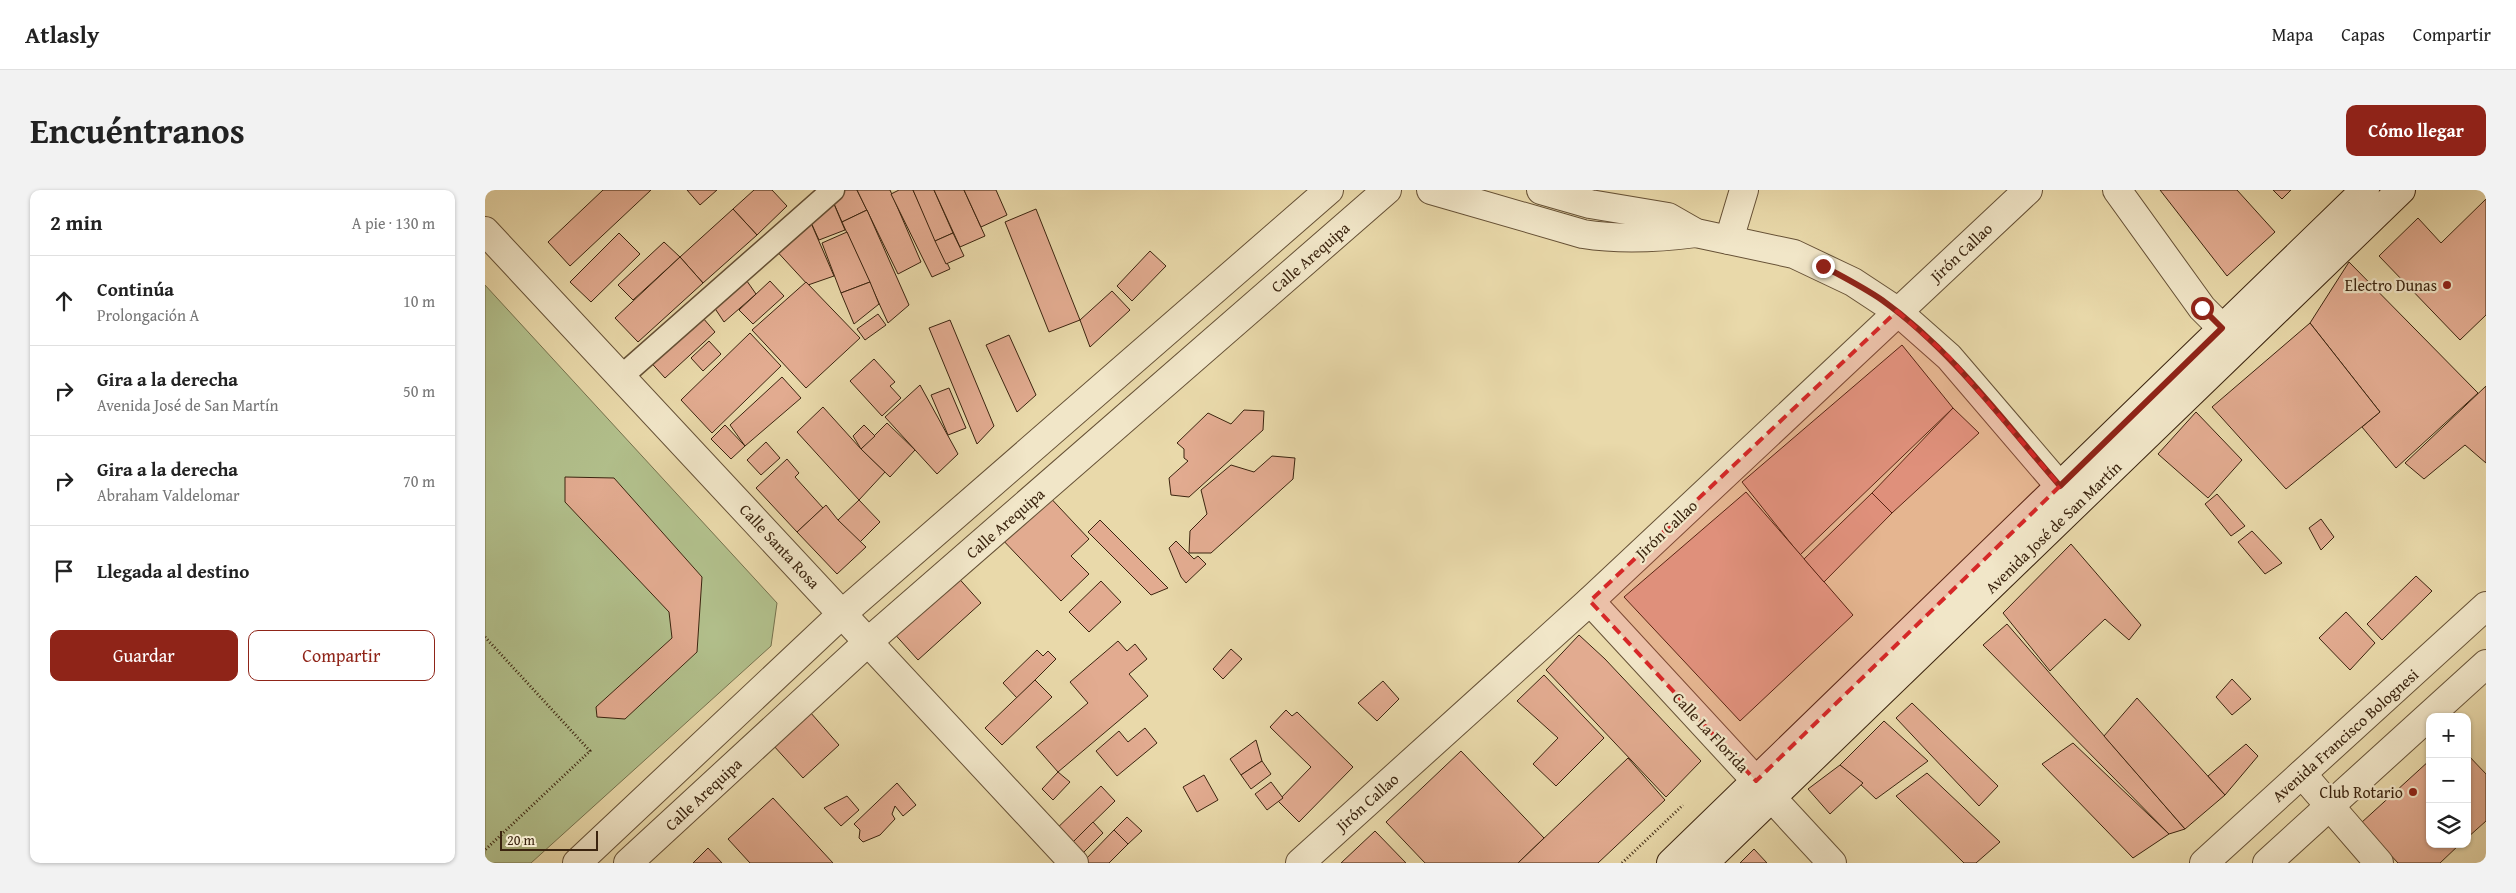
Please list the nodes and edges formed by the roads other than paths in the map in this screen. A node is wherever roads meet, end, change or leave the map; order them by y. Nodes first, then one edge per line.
1 (833, 190) edge
2 (1329, 190) edge
3 (1387, 190) edge
4 (1431, 190) edge
5 (1541, 190) edge
6 (1744, 190) edge
7 (2028, 190) edge
8 (2117, 190) edge
9 (2365, 190) edge
10 (2401, 190) edge
11 (485, 230) edge
12 (1696, 233) junction
13 (1729, 240) junction
14 (1897, 311) junction
15 (2222, 328) junction
16 (622, 376) junction
17 (2067, 496) junction
18 (1590, 601) junction
19 (2486, 606) edge
20 (843, 613) junction
21 (869, 641) junction
22 (2486, 664) edge
23 (2302, 774) junction
24 (1764, 789) junction
25 (2330, 806) junction
26 (577, 863) edge
27 (628, 863) edge
28 (1074, 863) edge
29 (1300, 863) edge
30 (1671, 863) edge
31 (1704, 863) edge
32 (1832, 863) edge
33 (2203, 863) edge
34 (2267, 863) edge
35 (2379, 863) edge

1 - 16 street
2 - 20 street
3 - 21 street, Calle Arequipa
4 - 12 street
5 - 12 street
6 - 13 street
7 - 14 street, Jirón Callao
8 - 15 street
9 - 15 street, Avenida José de San Martín
10 - 17 street, Avenida José de San Martín
11 - 16 street, Calle Santa Rosa
12 - 13 street
13 - 14 street
14 - 17 street
14 - 18 street, Jirón Callao
15 - 17 street, Avenida José de San Martín
16 - 20 street, Calle Santa Rosa
17 - 24 street, Avenida José de San Martín
18 - 24 street, Calle La Florida
18 - 29 street, Jirón Callao
19 - 23 street, Avenida Francisco Bolognesi
20 - 21 street, Calle Santa Rosa
20 - 26 street
21 - 27 street, Calle Arequipa
21 - 28 street, Calle Santa Rosa
22 - 25 street
23 - 25 street
23 - 33 street, Avenida Francisco Bolognesi
24 - 30 street, Avenida José de San Martín
24 - 31 street, Avenida José de San Martín
24 - 32 street, Calle La Florida
25 - 34 street
25 - 35 street

